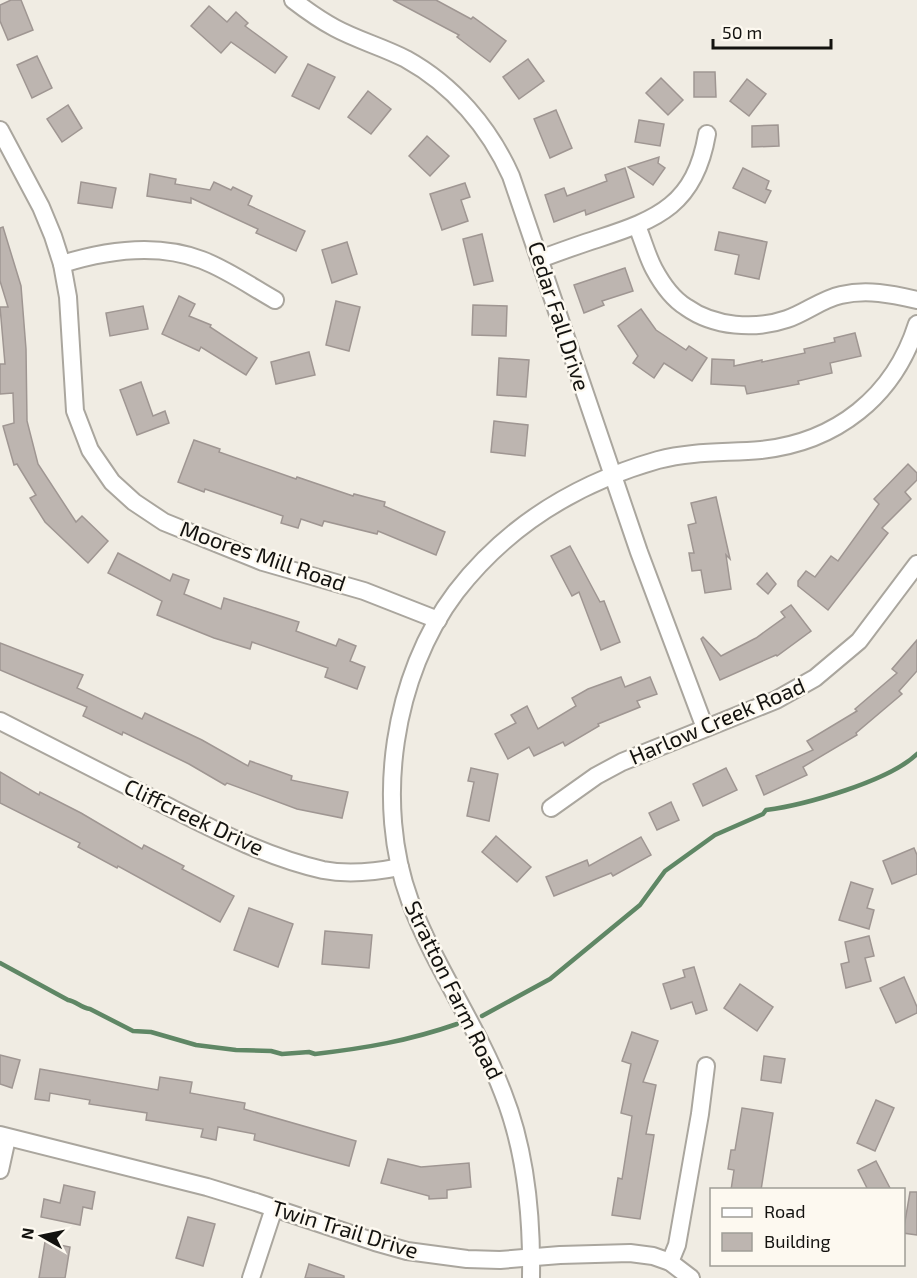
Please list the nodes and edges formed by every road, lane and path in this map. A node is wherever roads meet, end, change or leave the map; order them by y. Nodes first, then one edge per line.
1 (293, 0) edge
2 (0, 130) edge
3 (707, 134) dead end
4 (637, 226) junction
5 (540, 259) junction
6 (62, 264) junction
7 (275, 300) dead end
8 (917, 300) edge
9 (917, 324) edge
10 (613, 476) junction
11 (917, 564) edge
12 (438, 620) junction
13 (0, 721) edge
14 (705, 728) junction
15 (551, 808) dead end
16 (400, 867) junction
17 (706, 1066) dead end
18 (4, 1137) edge
19 (0, 1170) edge
20 (274, 1208) junction
21 (531, 1258) junction
22 (670, 1262) junction
23 (251, 1278) edge
24 (531, 1278) edge
25 (691, 1278) edge

1 - 5 street, Cedar Fall Drive
2 - 6 street, Moores Mill Road
3 - 4 street
4 - 5 street
4 - 8 street
5 - 10 street, Cedar Fall Drive
6 - 7 street
6 - 12 street, Moores Mill Road
9 - 10 street, Stratton Farm Road
10 - 12 street, Stratton Farm Road
10 - 14 street, Cedar Fall Drive
11 - 14 street, Harlow Creek Road
12 - 16 street, Stratton Farm Road
13 - 16 street, Cliffcreek Drive
14 - 15 street, Harlow Creek Road
16 - 21 street, Stratton Farm Road
17 - 22 street
18 - 19 street
18 - 20 street, Twin Trail Drive
20 - 21 street, Twin Trail Drive
20 - 23 street
21 - 22 street, Twin Trail Drive
21 - 24 street, Stratton Farm Road
22 - 25 street, Twin Trail Drive

